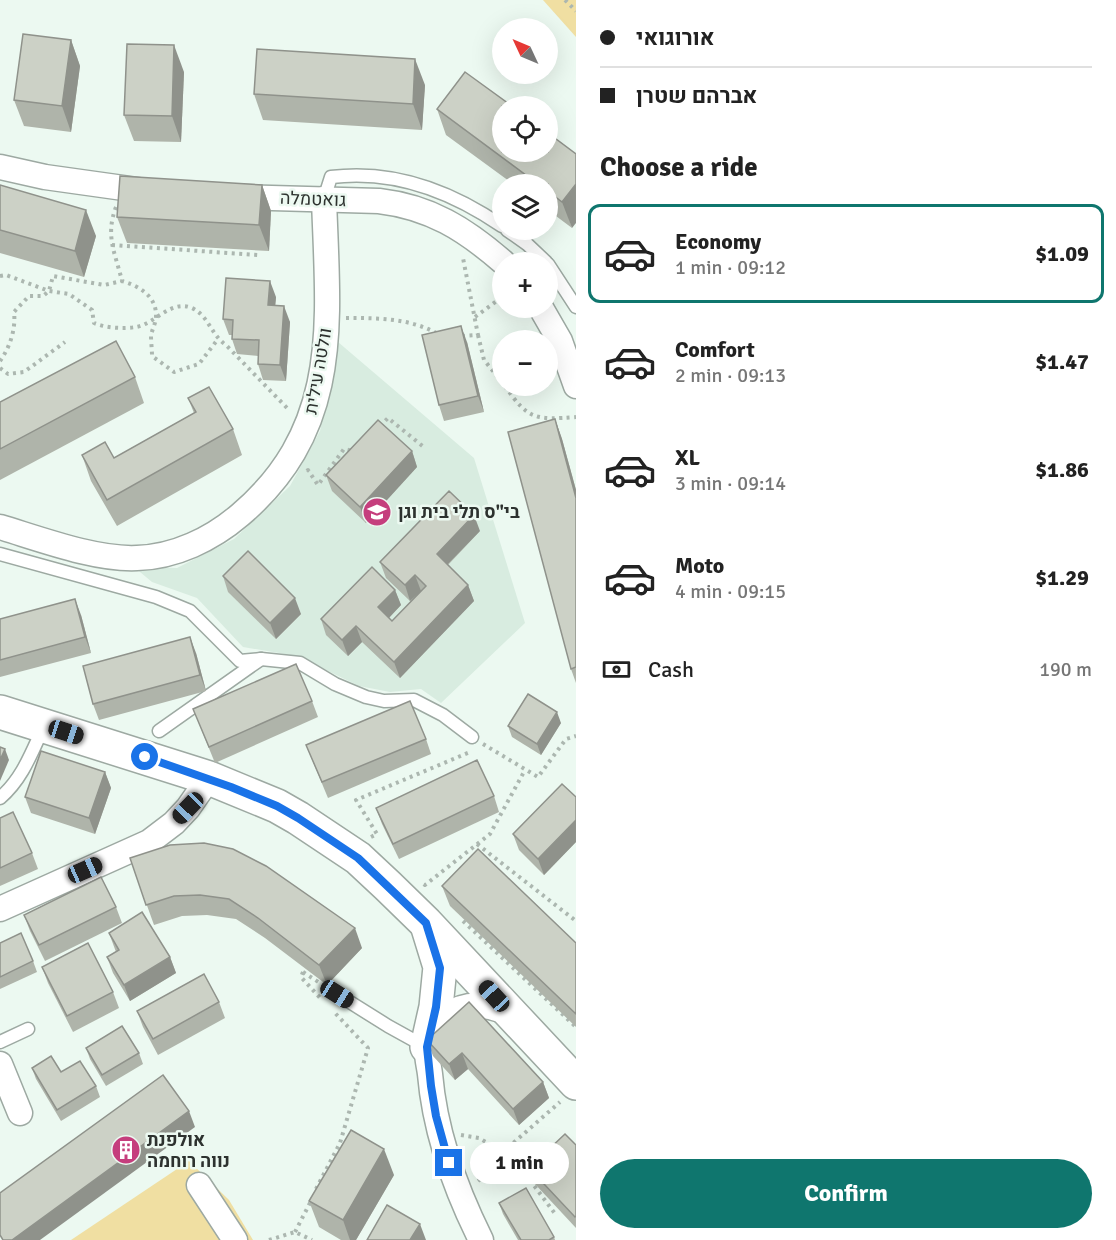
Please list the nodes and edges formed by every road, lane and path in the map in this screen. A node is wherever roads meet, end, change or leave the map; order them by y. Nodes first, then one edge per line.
1 (565, 0) edge
2 (576, 11) edge
3 (0, 167) edge
4 (125, 188) junction
5 (172, 193) edge
6 (218, 196) edge
7 (324, 199) junction
8 (492, 219) edge
9 (457, 226) junction
10 (521, 240) edge
11 (112, 245) junction
12 (492, 252) edge
13 (535, 252) edge
14 (258, 255) dead end
15 (0, 276) edge
16 (558, 280) edge
17 (122, 281) junction
18 (49, 291) junction
19 (492, 304) edge
20 (576, 307) edge
21 (475, 317) junction
22 (327, 318) junction
23 (547, 318) edge
24 (156, 319) junction
25 (478, 335) junction
26 (456, 337) edge
27 (446, 338) edge
28 (218, 339) junction
29 (65, 342) dead end
30 (0, 361) edge
31 (0, 368) edge
32 (492, 370) edge
33 (576, 386) edge
34 (512, 396) edge
35 (576, 417) edge
36 (306, 429) junction
37 (372, 434) edge
38 (425, 448) dead end
39 (356, 451) edge
40 (311, 477) dead end
41 (0, 527) edge
42 (0, 554) edge
43 (261, 659) junction
44 (0, 712) edge
45 (44, 725) junction
46 (159, 731) dead end
47 (576, 736) edge
48 (472, 737) joint
49 (486, 746) junction
50 (525, 770) junction
51 (209, 778) junction
52 (0, 798) edge
53 (356, 800) dead end
54 (377, 834) dead end
55 (383, 844) dead end
56 (477, 844) junction
57 (418, 880) dead end
58 (425, 885) junction
59 (432, 892) dead end
60 (0, 909) edge
61 (458, 916) edge
62 (576, 921) edge
63 (426, 923) junction
64 (337, 994) joint
65 (323, 1000) dead end
66 (331, 1008) dead end
67 (511, 1013) junction
68 (576, 1027) edge
69 (28, 1029) dead end
70 (0, 1042) edge
71 (427, 1047) junction
72 (0, 1064) edge
73 (572, 1090) edge
74 (20, 1113) dead end
75 (440, 1132) junction
76 (505, 1149) junction
77 (512, 1156) junction
78 (480, 1179) dead end
79 (199, 1185) dead end
80 (556, 1215) dead end
81 (295, 1232) junction
82 (235, 1240) edge
83 (269, 1240) edge
84 (312, 1240) edge
85 (481, 1240) edge

1 - 2 path
3 - 4 street
4 - 5 street
4 - 11 path
6 - 7 street, גואטמלה
7 - 8 lane
7 - 9 street, גואטמלה
7 - 22 street, וולטה עילית
9 - 12 street, גואטמלה
9 - 21 path
10 - 13 lane
11 - 14 path
11 - 17 path
15 - 18 path
16 - 20 lane
17 - 18 path
17 - 24 path
18 - 24 path
18 - 30 path
19 - 21 path
21 - 25 path
22 - 27 path
22 - 36 street, וולטה עילית
23 - 33 street
24 - 28 path
24 - 28 path
25 - 26 path
25 - 32 path
28 - 36 path
29 - 31 path
34 - 35 path
36 - 41 street, וולטה עילית
37 - 38 path
39 - 40 path
42 - 43 lane
43 - 46 lane
43 - 48 lane
44 - 45 street
45 - 51 street
45 - 52 lane
47 - 50 path
48 - 49 path
49 - 50 path
49 - 53 path
50 - 56 path
51 - 60 street
51 - 63 street
54 - 55 path
56 - 58 path
56 - 62 path
57 - 58 path
58 - 59 path
61 - 68 path
63 - 67 street
63 - 71 street
64 - 65 path
64 - 71 lane
66 - 81 path
67 - 71 street
67 - 73 street
69 - 70 lane
71 - 75 street
72 - 74 street
73 - 76 path
75 - 76 path
75 - 85 street
76 - 77 path
77 - 78 path
77 - 80 path
79 - 82 street
81 - 83 path
81 - 84 path

